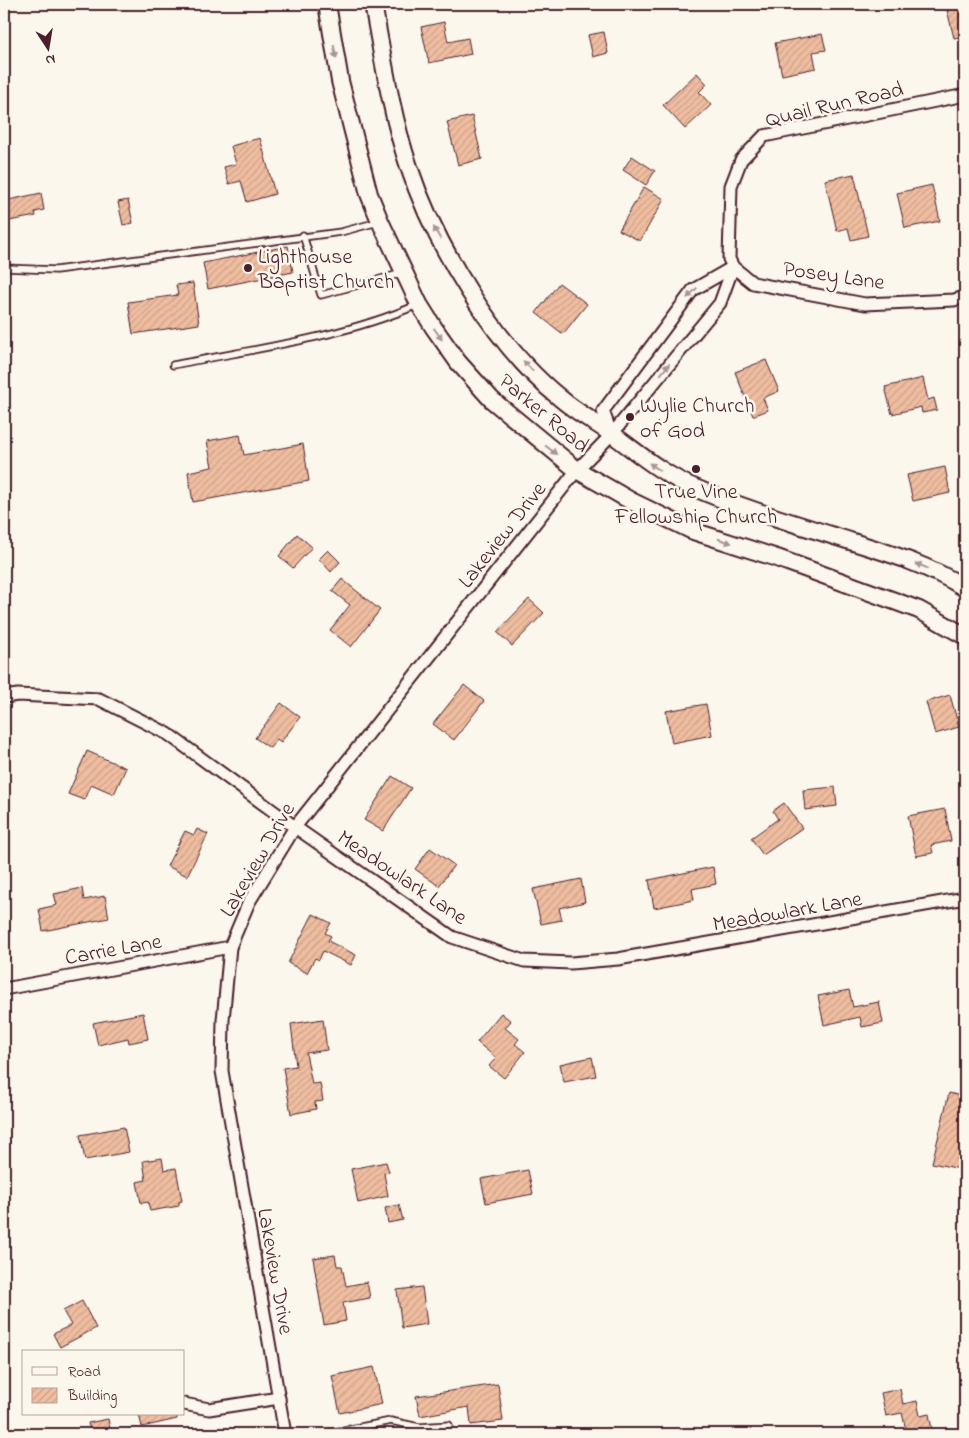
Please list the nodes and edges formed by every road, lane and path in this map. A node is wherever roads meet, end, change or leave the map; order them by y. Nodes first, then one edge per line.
1 (327, 4) edge
2 (373, 4) edge
3 (965, 95) edge
4 (380, 221) junction
5 (303, 235) junction
6 (733, 267) junction
7 (4, 268) edge
8 (403, 273) junction
9 (965, 298) edge
10 (419, 304) junction
11 (173, 365) dead end
12 (612, 434) junction
13 (577, 470) junction
14 (965, 588) edge
15 (965, 636) edge
16 (4, 697) edge
17 (295, 827) junction
18 (965, 898) edge
19 (230, 947) junction
20 (4, 989) edge
21 (279, 1398) junction
22 (185, 1404) edge
23 (449, 1425) dead end
24 (285, 1434) edge
25 (324, 1434) edge

1 -> 4 main road, Parker Road
12 -> 2 main road, Parker Road
3 - 6 street, Quail Run Road
4 - 5 lane
4 - 8 main road, Parker Road
5 - 7 lane
5 - 8 lane
6 - 9 street, Posey Lane
12 -> 6 street
6 -> 12 street
8 - 10 main road, Parker Road
10 - 11 lane
10 -> 13 main road, Parker Road
12 - 13 street, Lakeview Drive
14 -> 12 main road, Parker Road
13 -> 15 main road, Parker Road
13 - 17 street, Lakeview Drive
16 - 17 street, Meadowlark Lane
17 - 18 street, Meadowlark Lane
17 - 19 street, Lakeview Drive
19 - 20 street, Carrie Lane
19 - 21 street, Lakeview Drive
21 - 22 street
21 - 24 street, Lakeview Drive
23 - 25 lane

